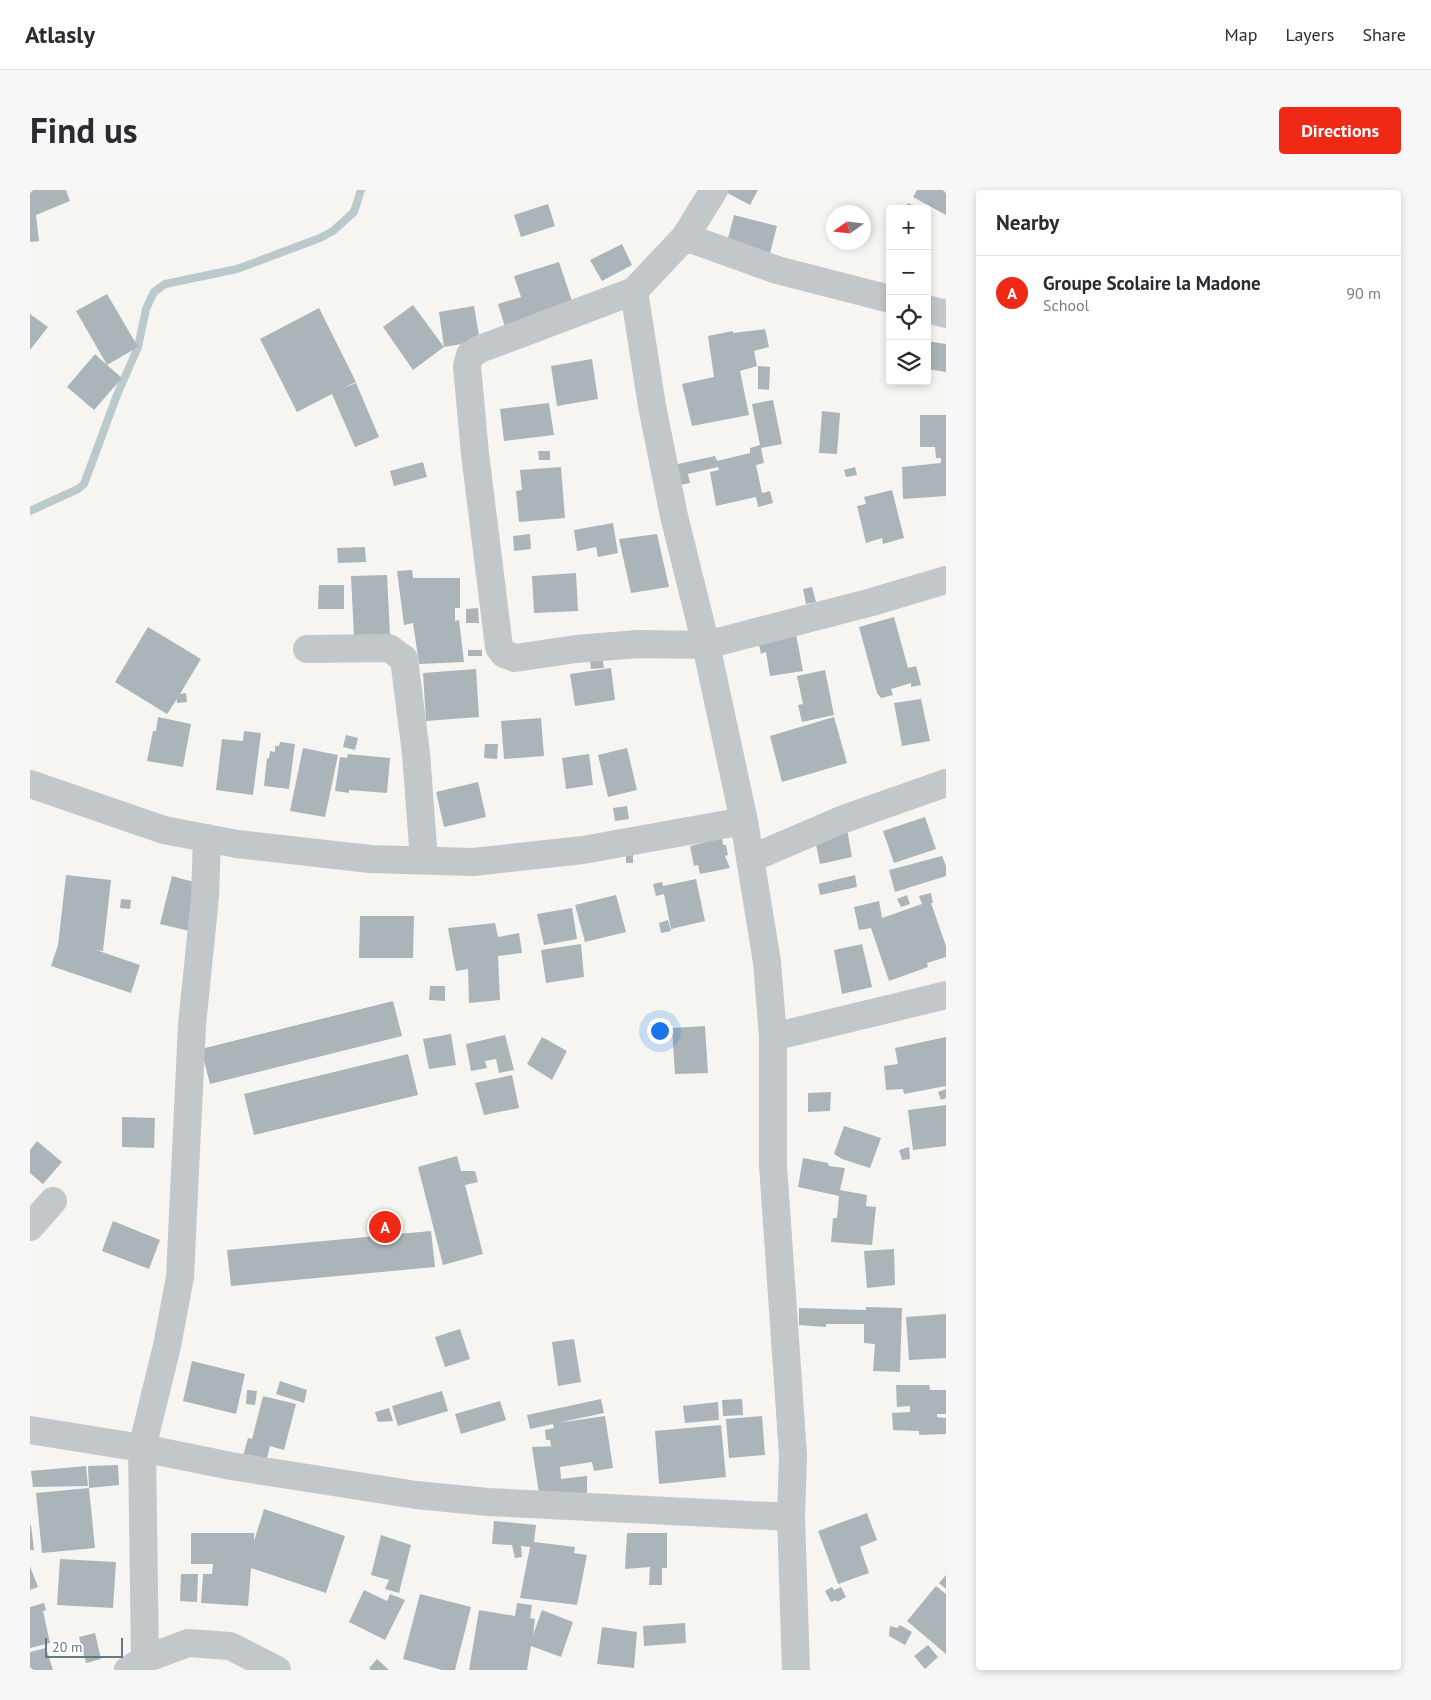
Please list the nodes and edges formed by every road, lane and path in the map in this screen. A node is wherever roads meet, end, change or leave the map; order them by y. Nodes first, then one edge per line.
1 (714, 190) edge
2 (685, 237) junction
3 (634, 291) junction
4 (886, 297) edge
5 (931, 310) edge
6 (946, 314) edge
7 (946, 580) edge
8 (706, 645) junction
9 (307, 650) dead end
10 (946, 783) edge
11 (30, 784) edge
12 (744, 821) junction
13 (207, 838) junction
14 (750, 858) junction
15 (424, 860) junction
16 (946, 995) edge
17 (773, 1037) junction
18 (53, 1200) dead end
19 (30, 1227) edge
20 (30, 1430) edge
21 (142, 1448) junction
22 (791, 1517) junction
23 (137, 1665) edge
24 (277, 1670) edge
25 (796, 1670) edge

1 - 2 street
2 - 3 street
2 - 4 street
3 - 8 street
3 - 8 street
5 - 6 street
7 - 8 street
8 - 12 street
9 - 15 street
10 - 14 street
11 - 13 street
12 - 14 street
12 - 15 street
13 - 15 street
13 - 21 street
14 - 17 street
16 - 17 street
17 - 22 street
18 - 19 street
20 - 21 street
21 - 22 street
21 - 23 street
22 - 25 street
23 - 24 street

